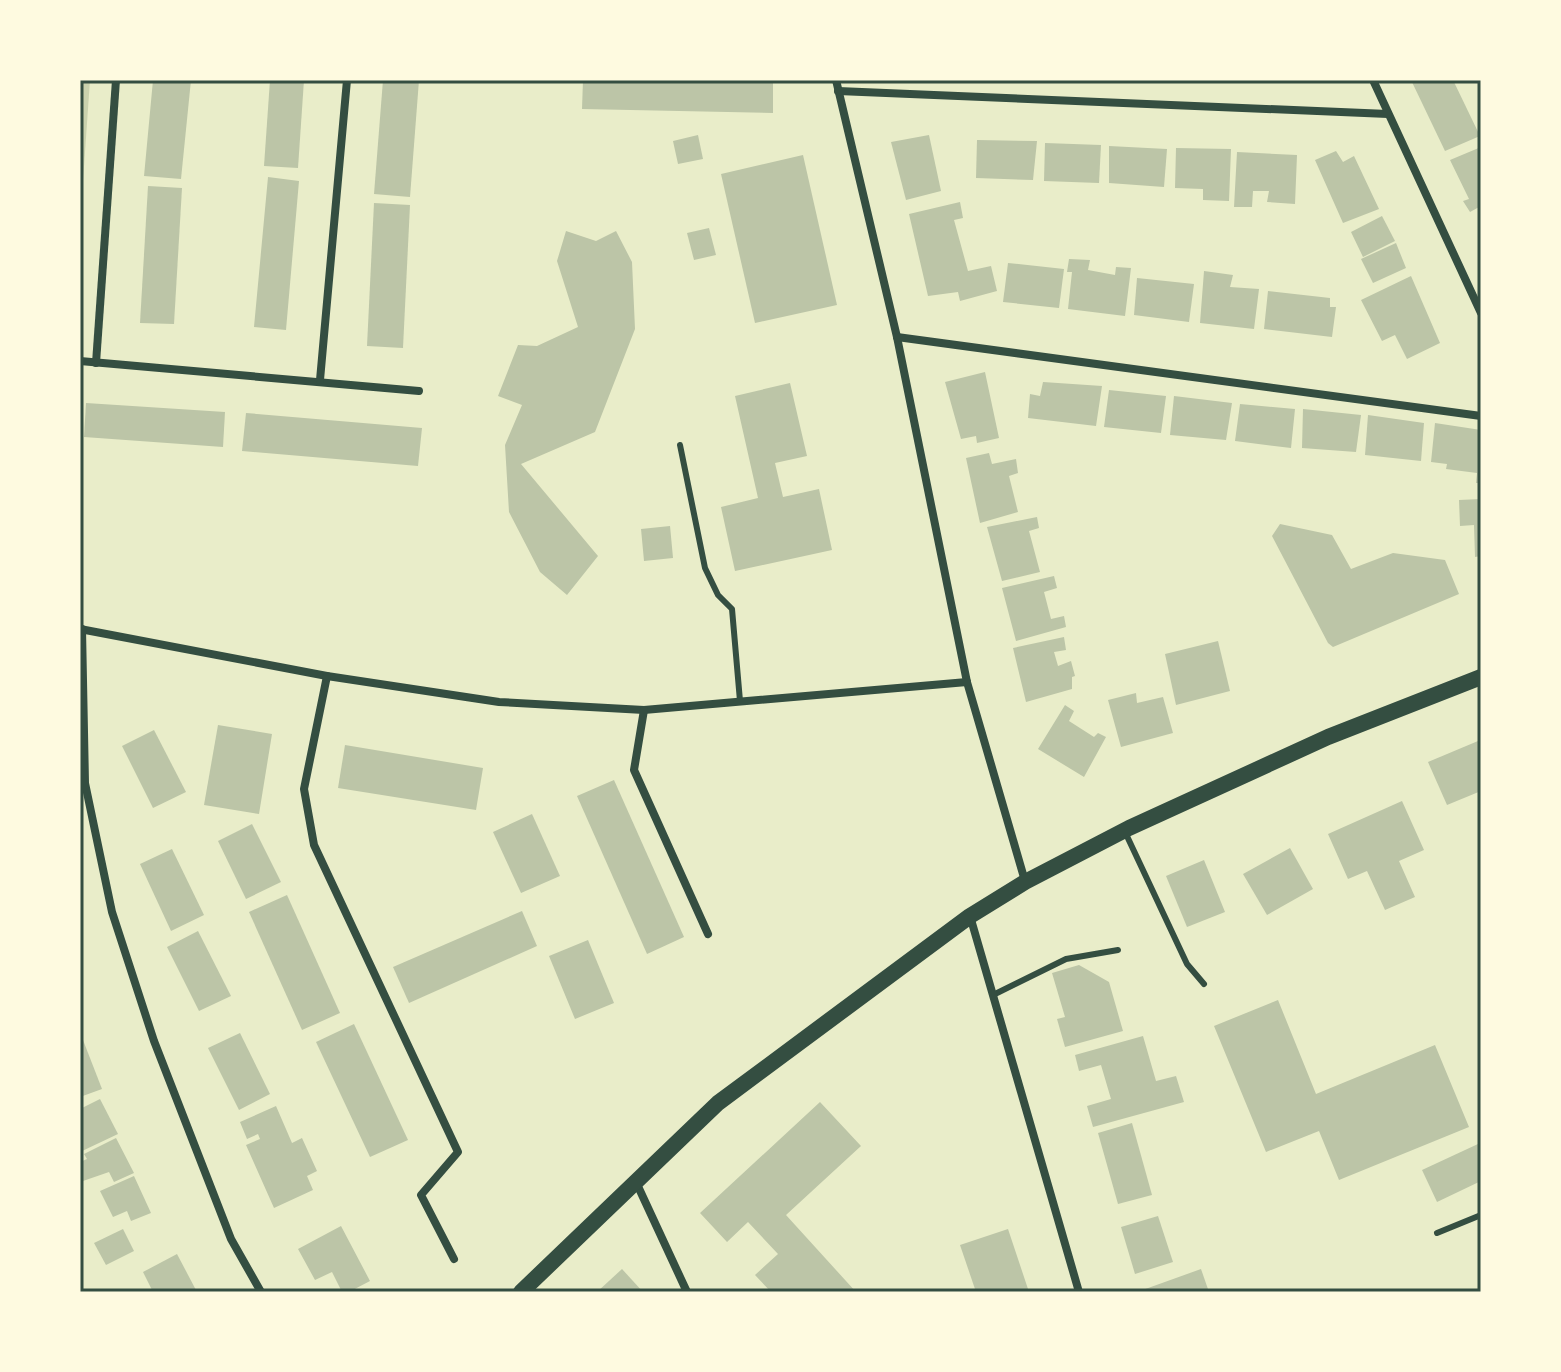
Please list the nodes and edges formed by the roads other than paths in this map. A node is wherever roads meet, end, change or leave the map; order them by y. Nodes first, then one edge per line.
1 (116, 80) edge
2 (347, 80) edge
3 (836, 80) edge
4 (1373, 80) edge
5 (838, 91) junction
6 (1388, 114) junction
7 (1481, 313) edge
8 (897, 337) junction
9 (80, 361) edge
10 (96, 363) junction
11 (320, 380) junction
12 (419, 391) dead end
13 (1481, 416) edge
14 (680, 445) dead end
15 (81, 629) edge
16 (327, 676) junction
17 (1481, 677) edge
18 (967, 682) junction
19 (740, 701) junction
20 (644, 710) junction
21 (1124, 831) junction
22 (1025, 882) junction
23 (970, 916) junction
24 (708, 934) dead end
25 (1118, 950) dead end
26 (1204, 984) dead end
27 (993, 995) junction
28 (635, 1182) junction
29 (1481, 1215) edge
30 (1437, 1233) dead end
31 (454, 1259) dead end
32 (261, 1292) edge
33 (521, 1292) edge
34 (687, 1292) edge
35 (1079, 1292) edge

1 - 10 street
2 - 11 street
3 - 5 street
4 - 6 street
5 - 6 street
5 - 8 street
6 - 7 street
8 - 13 street
8 - 18 street
9 - 10 street
10 - 11 street
11 - 12 street
14 - 19 lane
15 - 16 street
15 - 32 street
16 - 20 street
16 - 31 street
17 - 21 main road
18 - 19 street
18 - 22 street
19 - 20 street
20 - 24 street
21 - 22 main road
21 - 26 lane
22 - 23 main road
23 - 27 street
23 - 28 main road
25 - 27 lane
27 - 35 street
28 - 33 main road
28 - 34 street
29 - 30 lane

